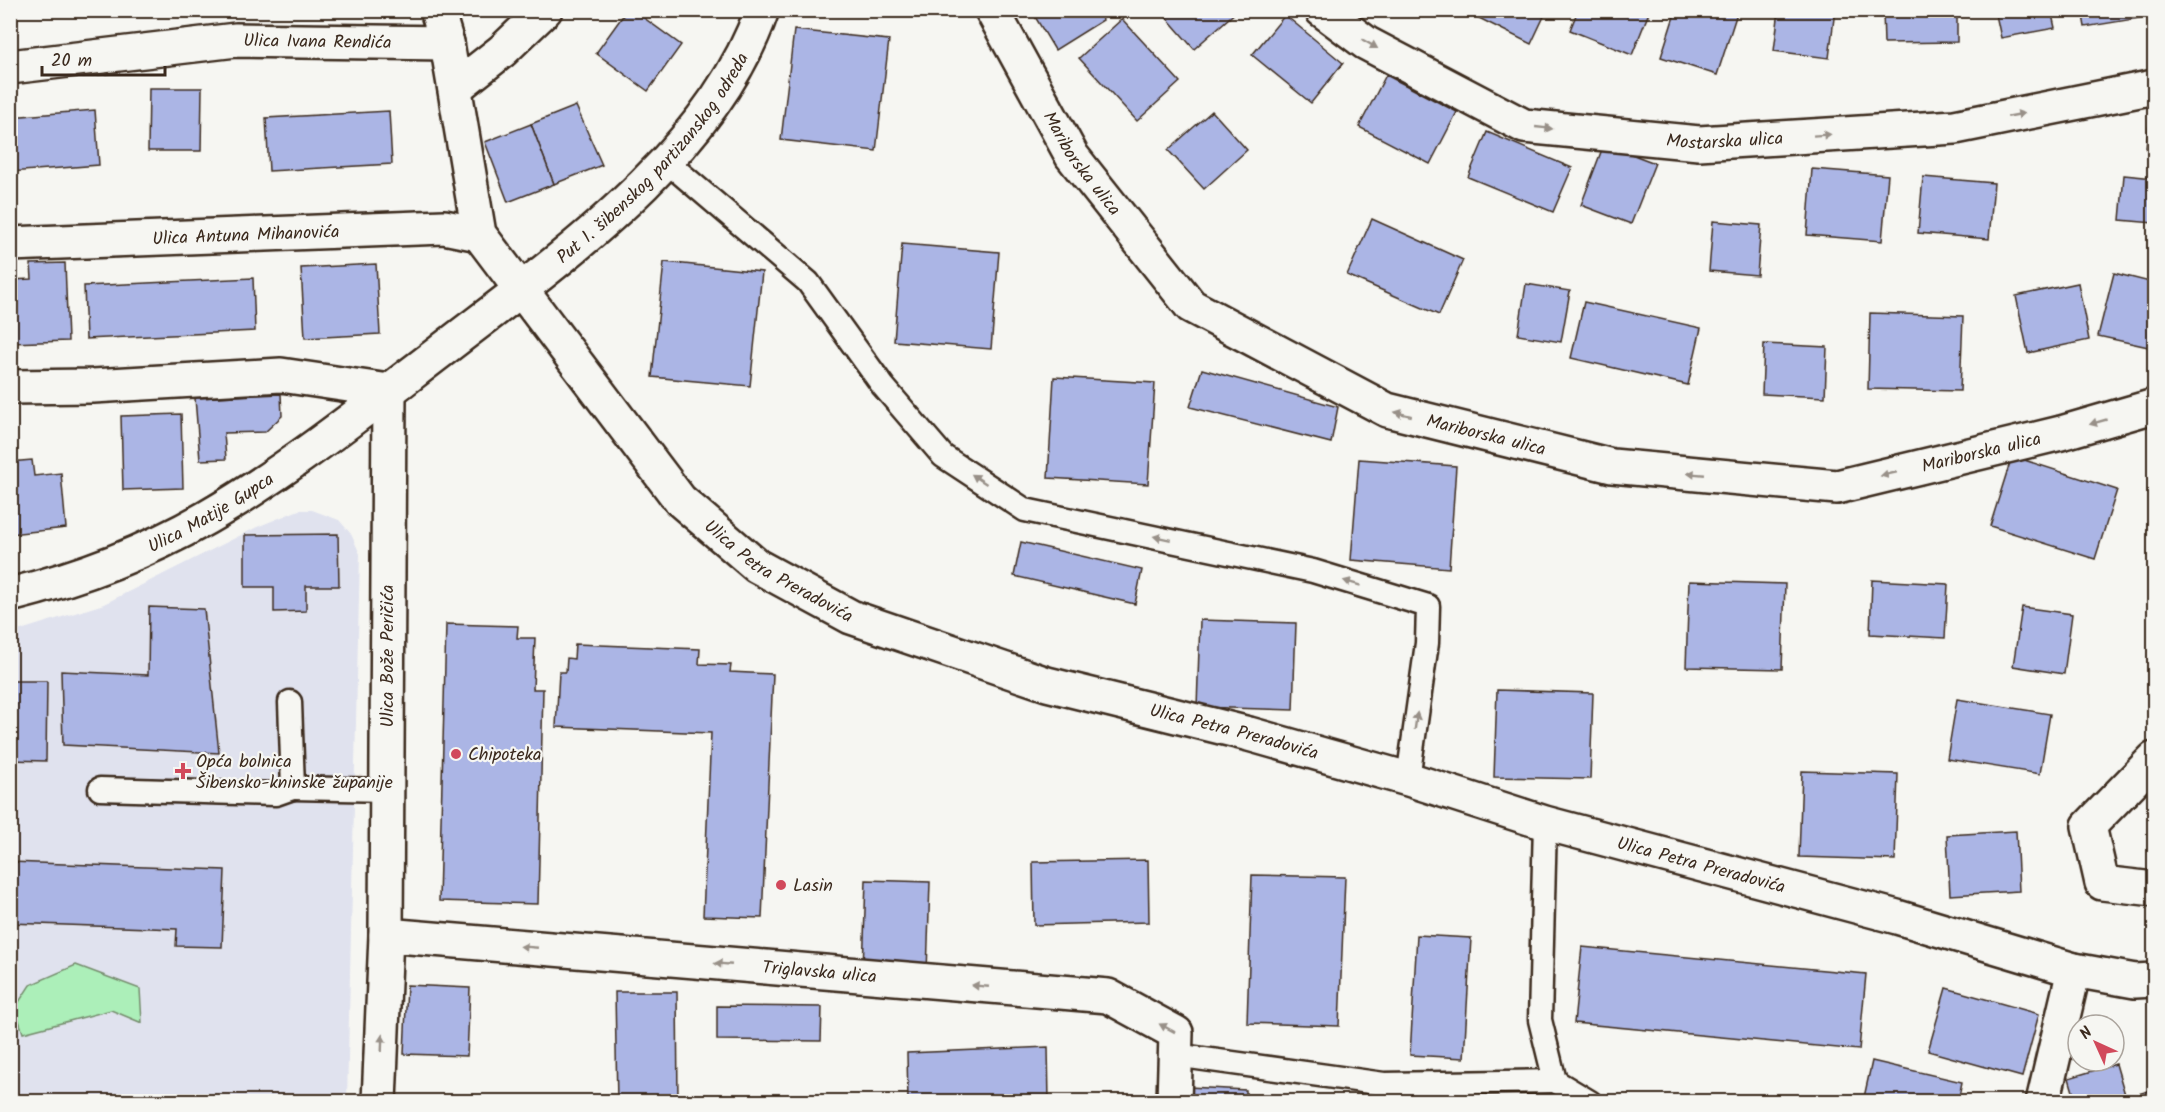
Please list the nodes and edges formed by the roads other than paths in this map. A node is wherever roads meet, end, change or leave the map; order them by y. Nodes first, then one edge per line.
1 (437, 10) edge
2 (545, 10) edge
3 (762, 10) edge
4 (992, 10) edge
5 (1322, 10) edge
6 (447, 44) junction
7 (10, 66) edge
8 (2154, 87) edge
9 (455, 88) junction
10 (666, 161) junction
11 (479, 234) junction
12 (10, 244) edge
13 (521, 289) junction
14 (10, 387) edge
15 (388, 391) junction
16 (2154, 406) edge
17 (10, 595) edge
18 (290, 702) dead end
19 (2154, 759) edge
20 (1408, 779) junction
21 (293, 788) junction
22 (100, 789) dead end
23 (387, 790) junction
24 (1545, 823) junction
25 (2154, 889) edge
26 (386, 935) junction
27 (2074, 970) junction
28 (2154, 980) edge
29 (1175, 1055) junction
30 (1555, 1082) junction
31 (379, 1101) edge
32 (1174, 1101) edge
33 (1590, 1101) edge
34 (2043, 1101) edge

1 - 6 street
2 - 9 street
3 - 10 street, Put 1. šibenskog partizanskog odreda
16 -> 4 street, Mariborska ulica
5 -> 8 street, Mostarska ulica
6 - 7 street, Ulica Ivana Rendića
6 - 9 street
9 - 11 street
10 - 13 street, Put 1. šibenskog partizanskog odreda
20 -> 10 lane
11 - 12 street, Ulica Antuna Mihanovića
11 - 13 street, Ulica Petra Preradovića
13 - 15 street, Ulica Matije Gupca
13 - 20 street, Ulica Petra Preradovića
14 - 15 street
15 - 17 street, Ulica Matije Gupca
15 - 23 street, Ulica Bože Peričića
18 - 21 lane
19 - 25 street
20 - 24 street, Ulica Petra Preradovića
21 - 22 lane
21 - 23 lane
23 - 26 street, Ulica Bože Peričića
24 - 27 street, Ulica Petra Preradovića
24 - 30 lane
29 -> 26 street, Triglavska ulica
31 -> 26 street, Ulica Bože Peričića
27 - 28 street, Ulica Petra Preradovića
27 - 34 street
29 - 30 lane
29 - 32 street, Triglavska ulica
30 - 33 lane

